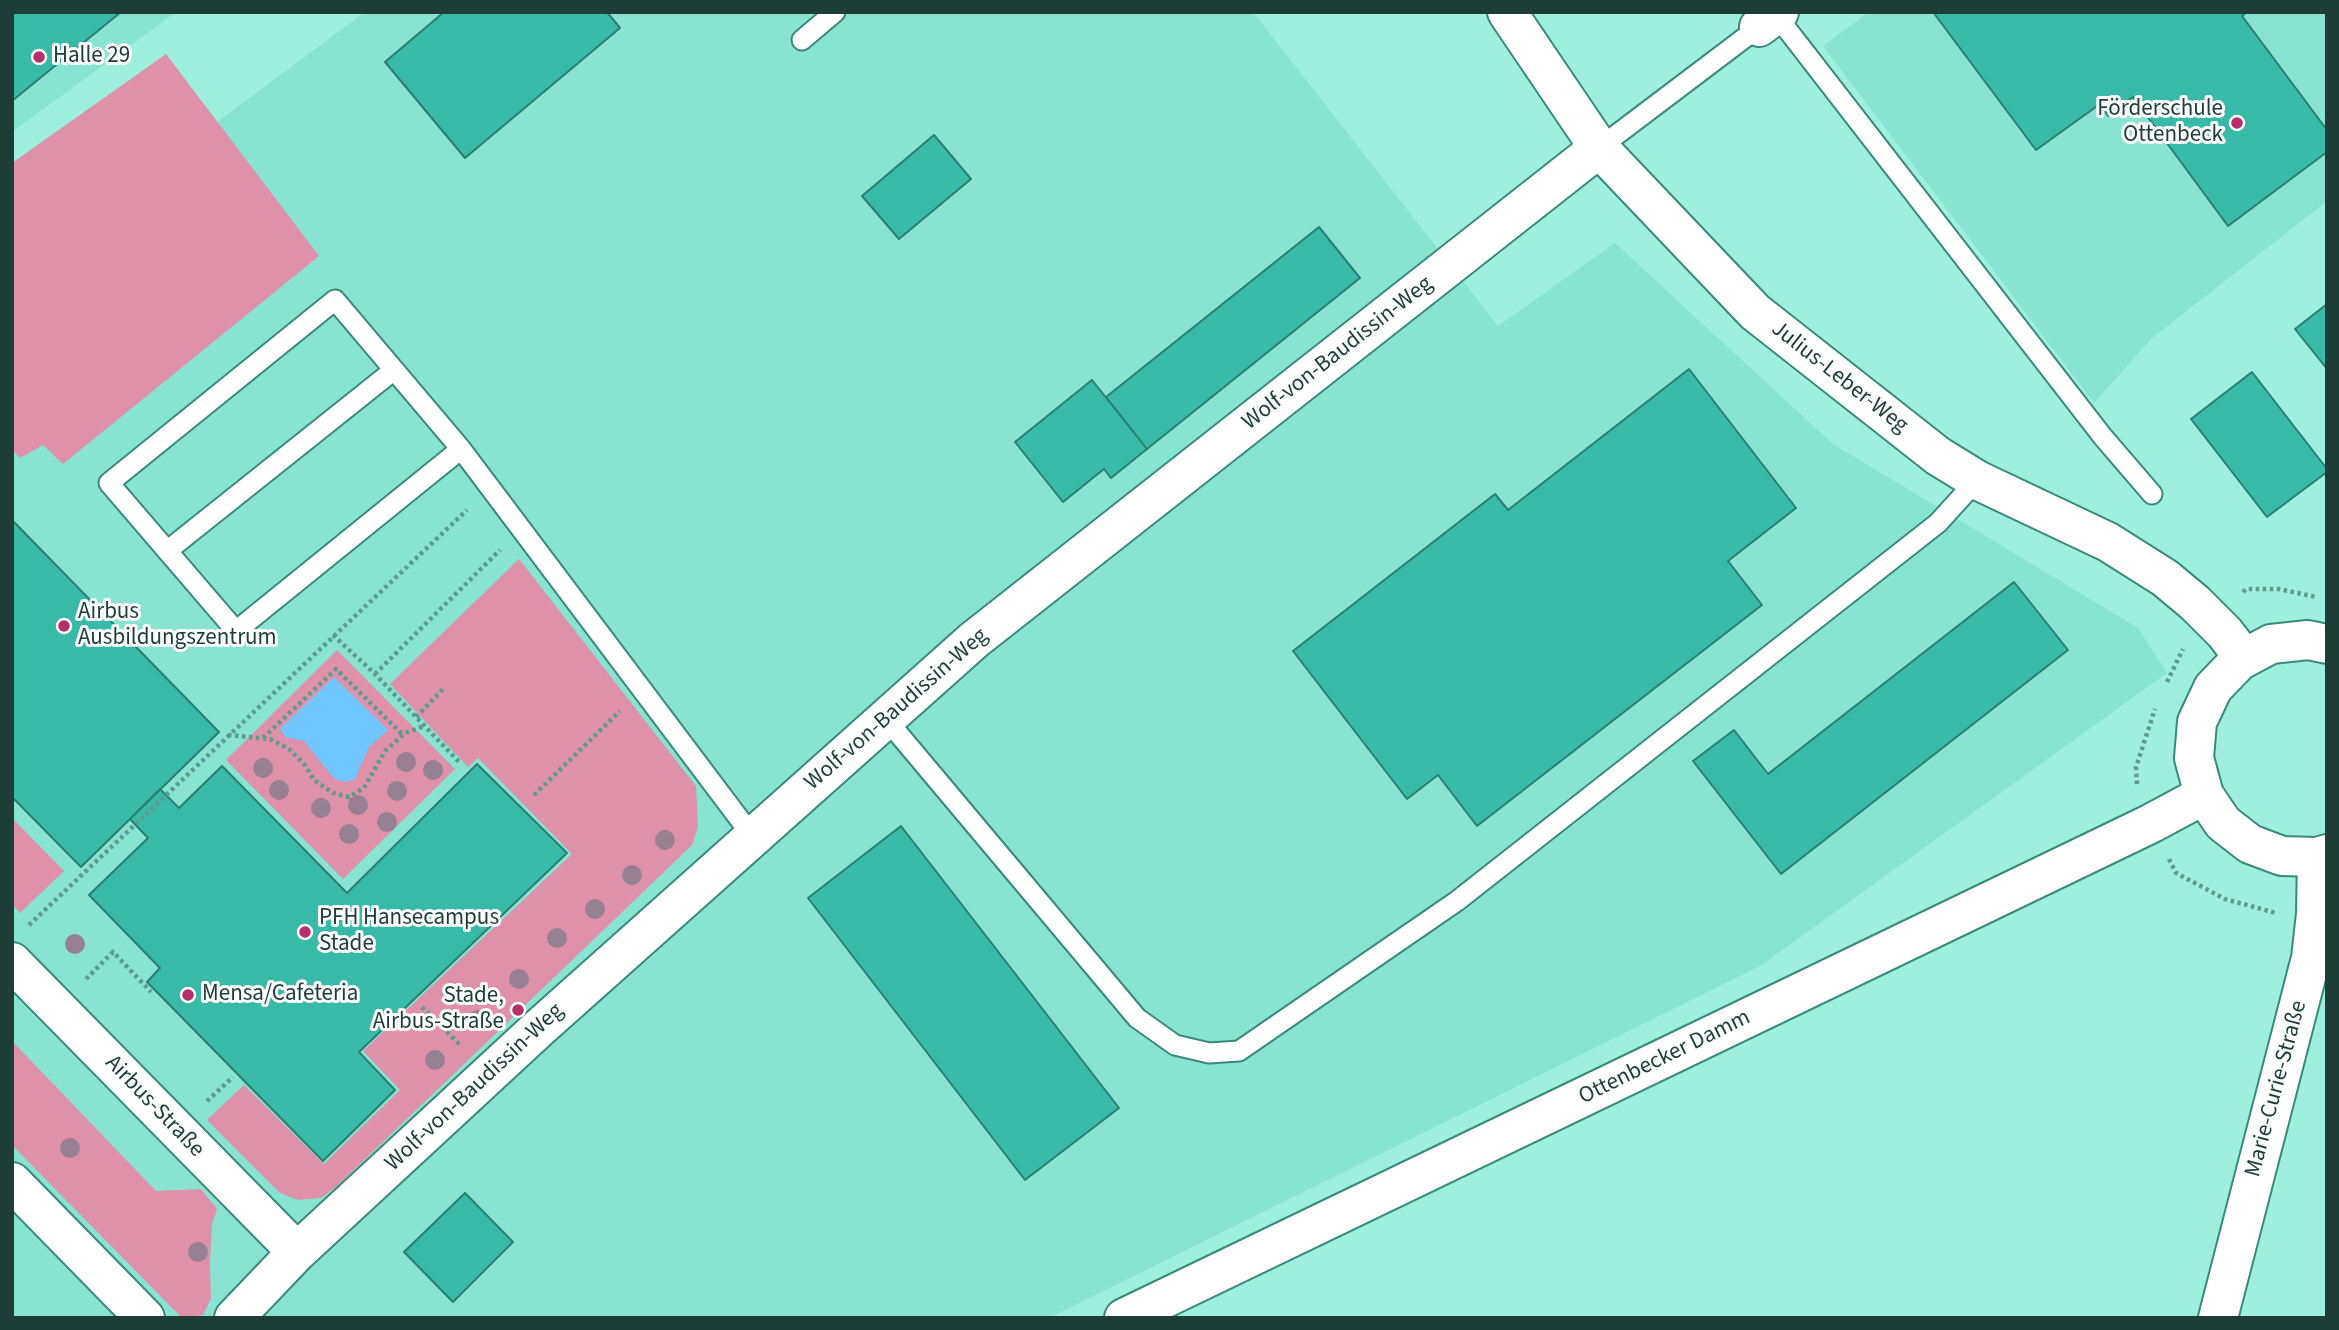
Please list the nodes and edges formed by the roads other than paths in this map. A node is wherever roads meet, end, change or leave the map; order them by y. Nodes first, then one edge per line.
1 (835, 12) edge
2 (1507, 12) edge
3 (1771, 18) edge
4 (802, 40) dead end
5 (1599, 148) junction
6 (394, 370) junction
7 (461, 449) junction
8 (1977, 480) junction
9 (2152, 494) dead end
10 (167, 551) junction
11 (2327, 644) edge
12 (2244, 658) junction
13 (886, 719) junction
14 (2204, 795) junction
15 (753, 837) junction
16 (2322, 855) edge
17 (12, 962) edge
18 (12, 1182) edge
19 (296, 1252) junction
20 (145, 1318) edge
21 (234, 1318) edge
22 (1124, 1318) edge
23 (2218, 1318) edge

1 - 4 lane
2 - 5 street, Julius-Leber-Weg
3 - 5 lane
3 - 9 lane
5 - 8 street, Julius-Leber-Weg
5 - 13 street, Wolf-von-Baudissin-Weg
6 - 7 lane
6 - 10 lane
6 - 10 lane
7 - 10 lane
7 - 15 lane
8 - 12 street, Julius-Leber-Weg
8 - 13 lane
11 - 12 street
12 - 14 street
13 - 15 street, Wolf-von-Baudissin-Weg
14 - 16 street
14 - 22 street, Ottenbecker Damm
15 - 19 street, Wolf-von-Baudissin-Weg
16 - 23 street, Marie-Curie-Straße
17 - 19 street, Airbus-Straße
18 - 20 street
19 - 21 street, Wolf-von-Baudissin-Weg

